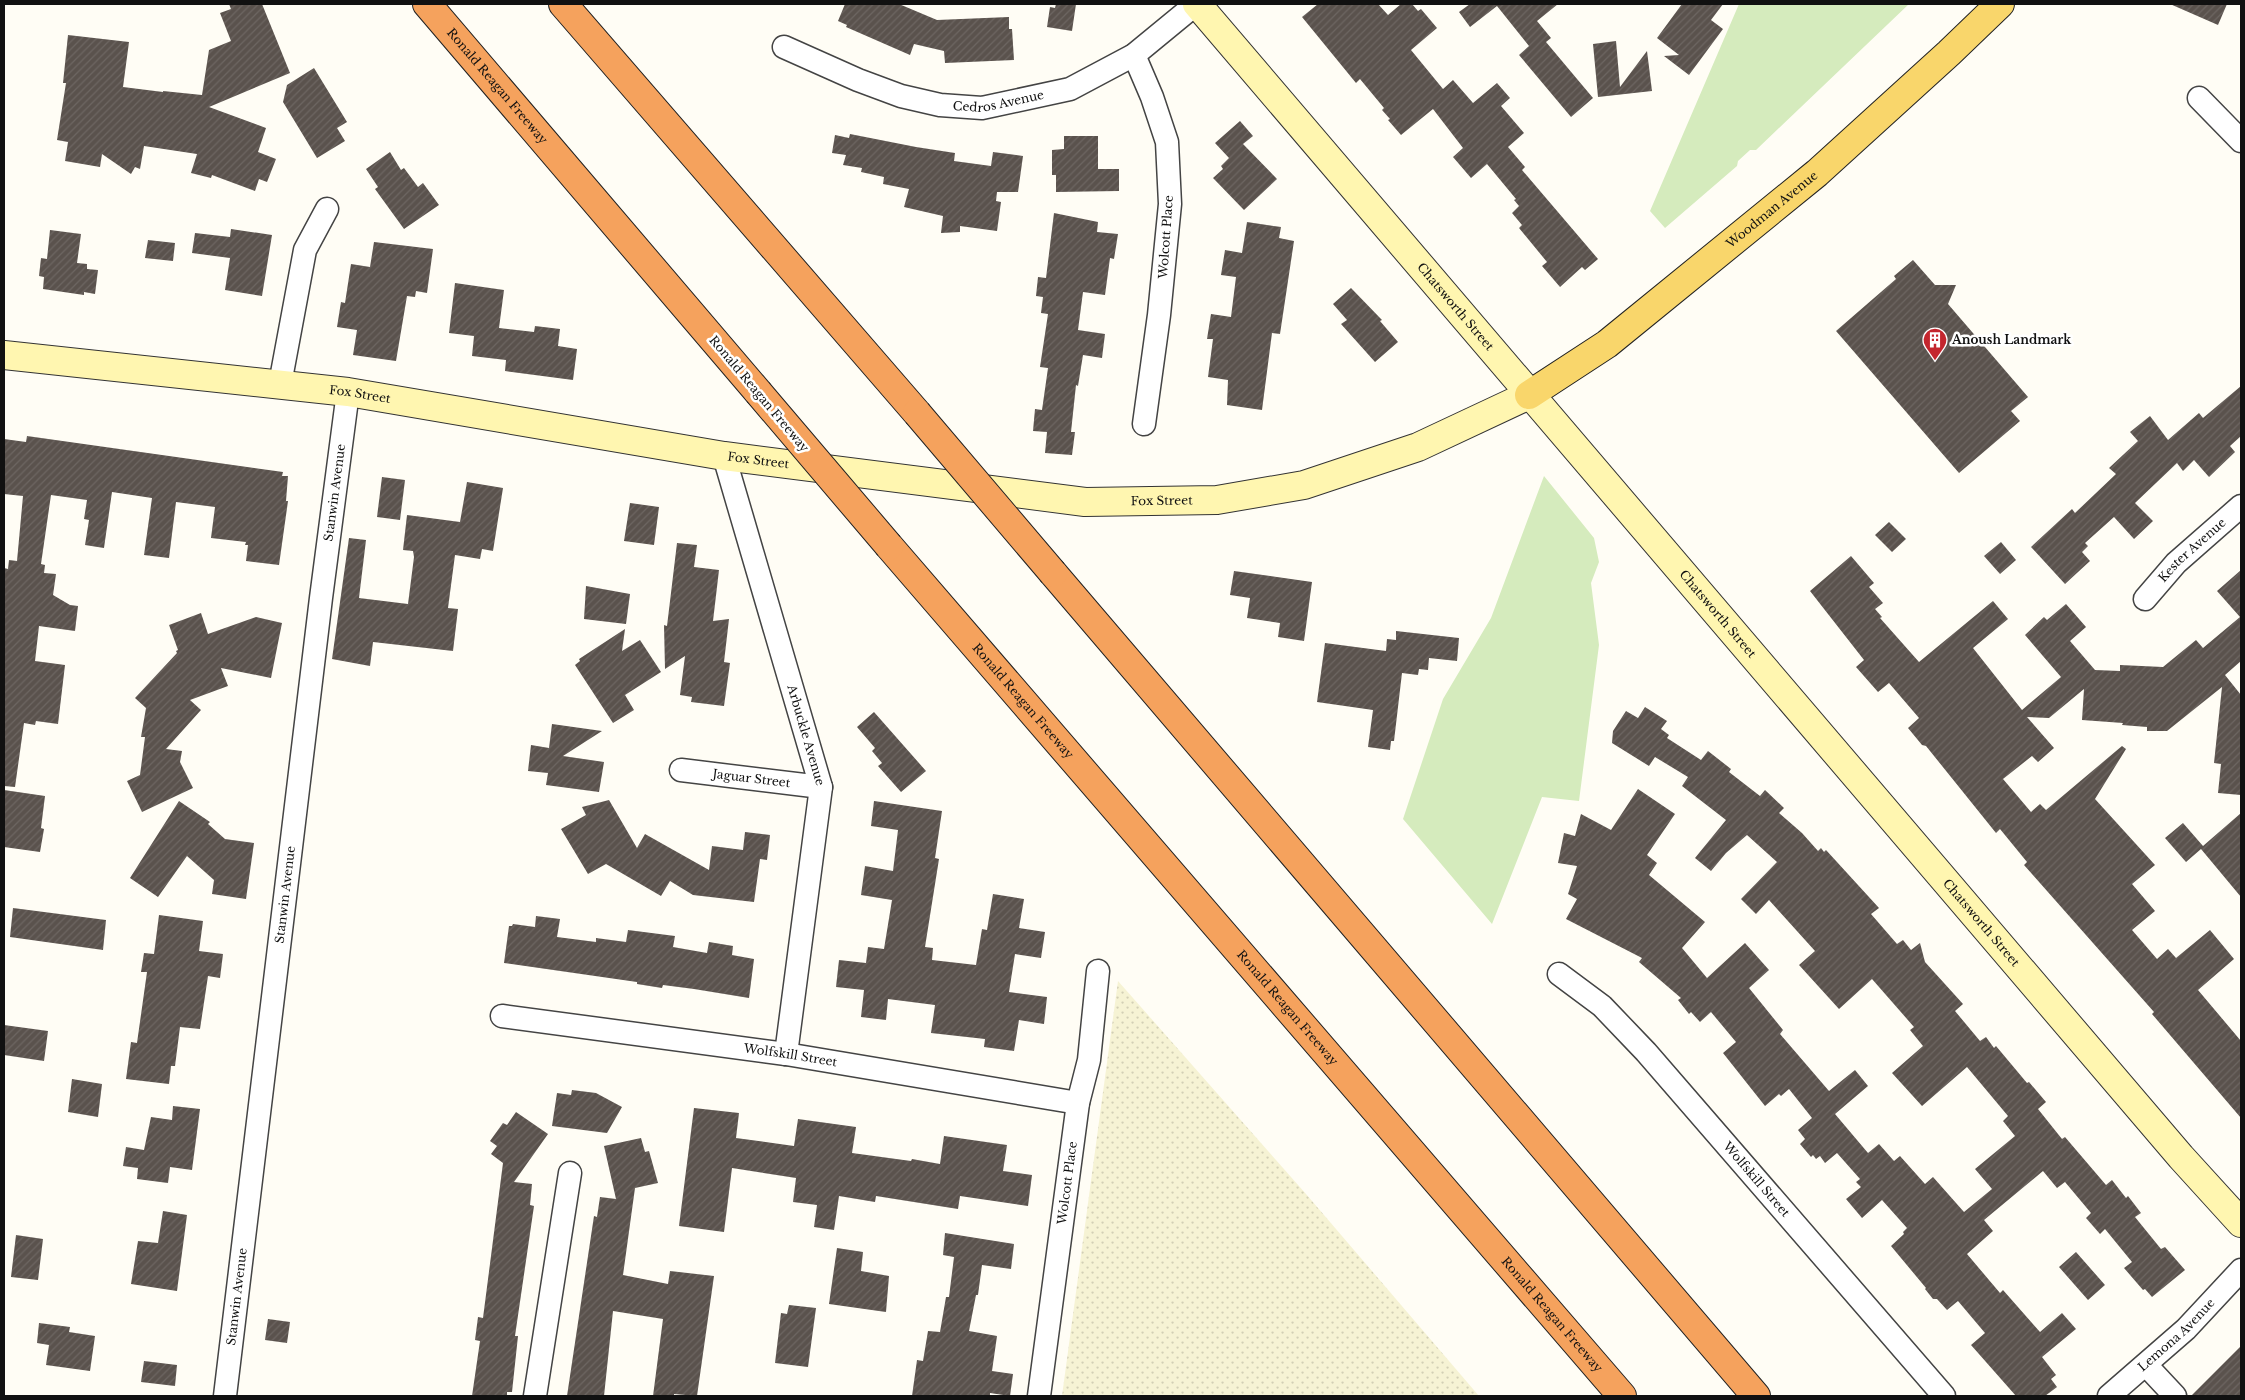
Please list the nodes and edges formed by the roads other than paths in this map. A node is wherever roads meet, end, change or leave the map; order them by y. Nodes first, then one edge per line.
1 (427, 4) edge
2 (563, 4) edge
3 (1197, 4) edge
4 (2000, 4) edge
5 (784, 47) dead end
6 (1134, 55) junction
7 (2199, 98) dead end
8 (2241, 142) edge
9 (327, 209) dead end
10 (4, 356) edge
11 (280, 384) junction
12 (348, 392) junction
13 (1530, 395) junction
14 (1144, 424) dead end
15 (724, 456) junction
16 (2241, 506) edge
17 (2145, 599) dead end
18 (681, 770) dead end
19 (821, 787) junction
20 (1098, 971) dead end
21 (1559, 974) dead end
22 (502, 1016) dead end
23 (786, 1054) junction
24 (1078, 1103) junction
25 (570, 1173) dead end
26 (2241, 1223) edge
27 (2241, 1270) edge
28 (2146, 1365) junction
29 (225, 1396) edge
30 (535, 1396) edge
31 (1039, 1396) edge
32 (1622, 1396) edge
33 (1756, 1396) edge
34 (1944, 1396) edge
35 (2109, 1396) edge
36 (2175, 1396) edge

1 - 32 highway, Ronald Reagan Freeway, bridge
2 - 33 highway, bridge
3 - 6 street, Cedros Avenue
3 - 13 main road, Chatsworth Street
4 - 13 main road, Woodman Avenue
5 - 6 street, Cedros Avenue
6 - 14 street, Wolcott Place
7 - 8 street
9 - 11 street
10 - 11 main road, Fox Street
11 - 12 main road, Fox Street
12 - 15 main road, Fox Street
12 - 29 street, Stanwin Avenue
13 - 15 main road, Fox Street
13 - 26 main road, Chatsworth Street
15 - 19 street, Arbuckle Avenue
16 - 17 street, Kester Avenue
18 - 19 street, Jaguar Street
19 - 23 street, Arbuckle Avenue
20 - 24 street, Wolcott Place
21 - 34 street, Wolfskill Street
22 - 23 street, Wolfskill Street
23 - 24 street, Wolfskill Street
24 - 31 street, Wolcott Place
25 - 30 street
27 - 28 street, Lemona Avenue
28 - 35 street, Lemona Avenue
28 - 36 street

